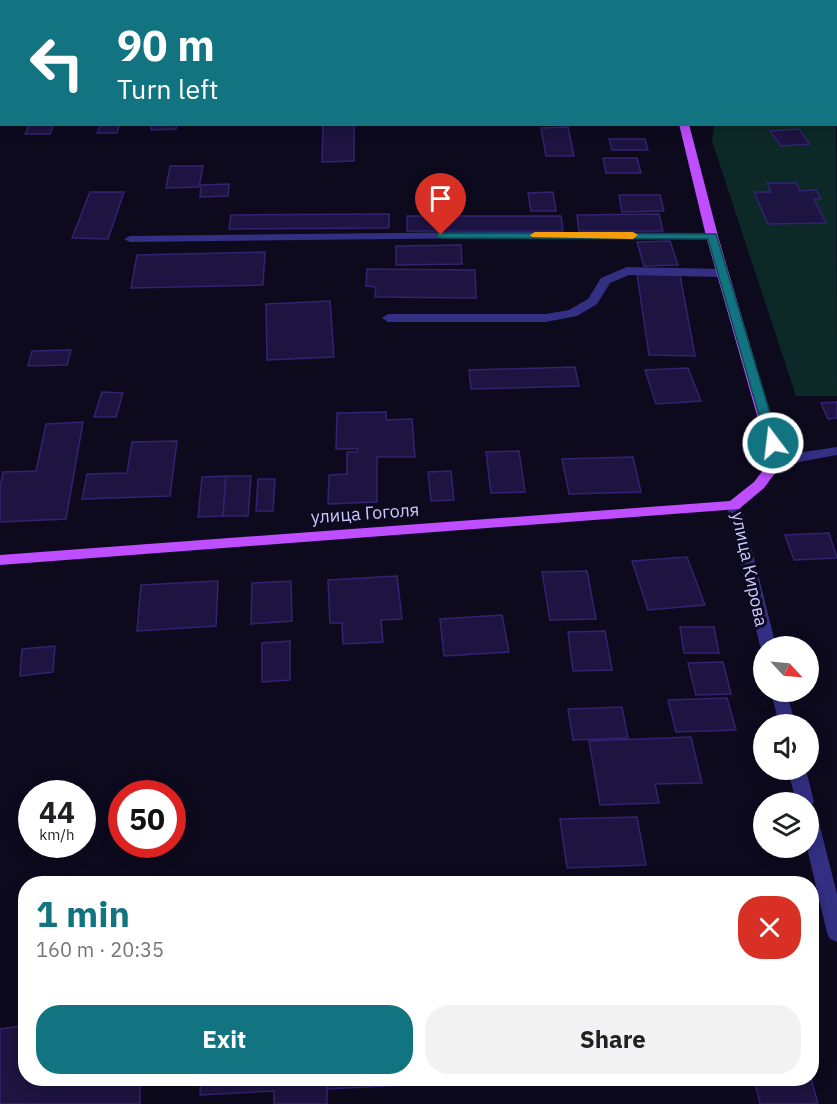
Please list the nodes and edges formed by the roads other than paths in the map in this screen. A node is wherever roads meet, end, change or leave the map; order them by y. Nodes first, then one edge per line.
1 (684, 126) edge
2 (712, 236) junction
3 (130, 239) dead end
4 (723, 273) junction
5 (388, 318) dead end
6 (837, 452) edge
7 (777, 461) junction
8 (734, 506) junction
9 (0, 560) edge
10 (766, 636) edge
11 (819, 858) edge
12 (837, 933) edge

1 - 2 main road
2 - 3 street
2 - 4 main road
4 - 5 street
4 - 7 main road
6 - 7 street
7 - 8 main road, улица Кирова
8 - 9 main road, улица Гоголя
8 - 10 street, улица Кирова
11 - 12 street

